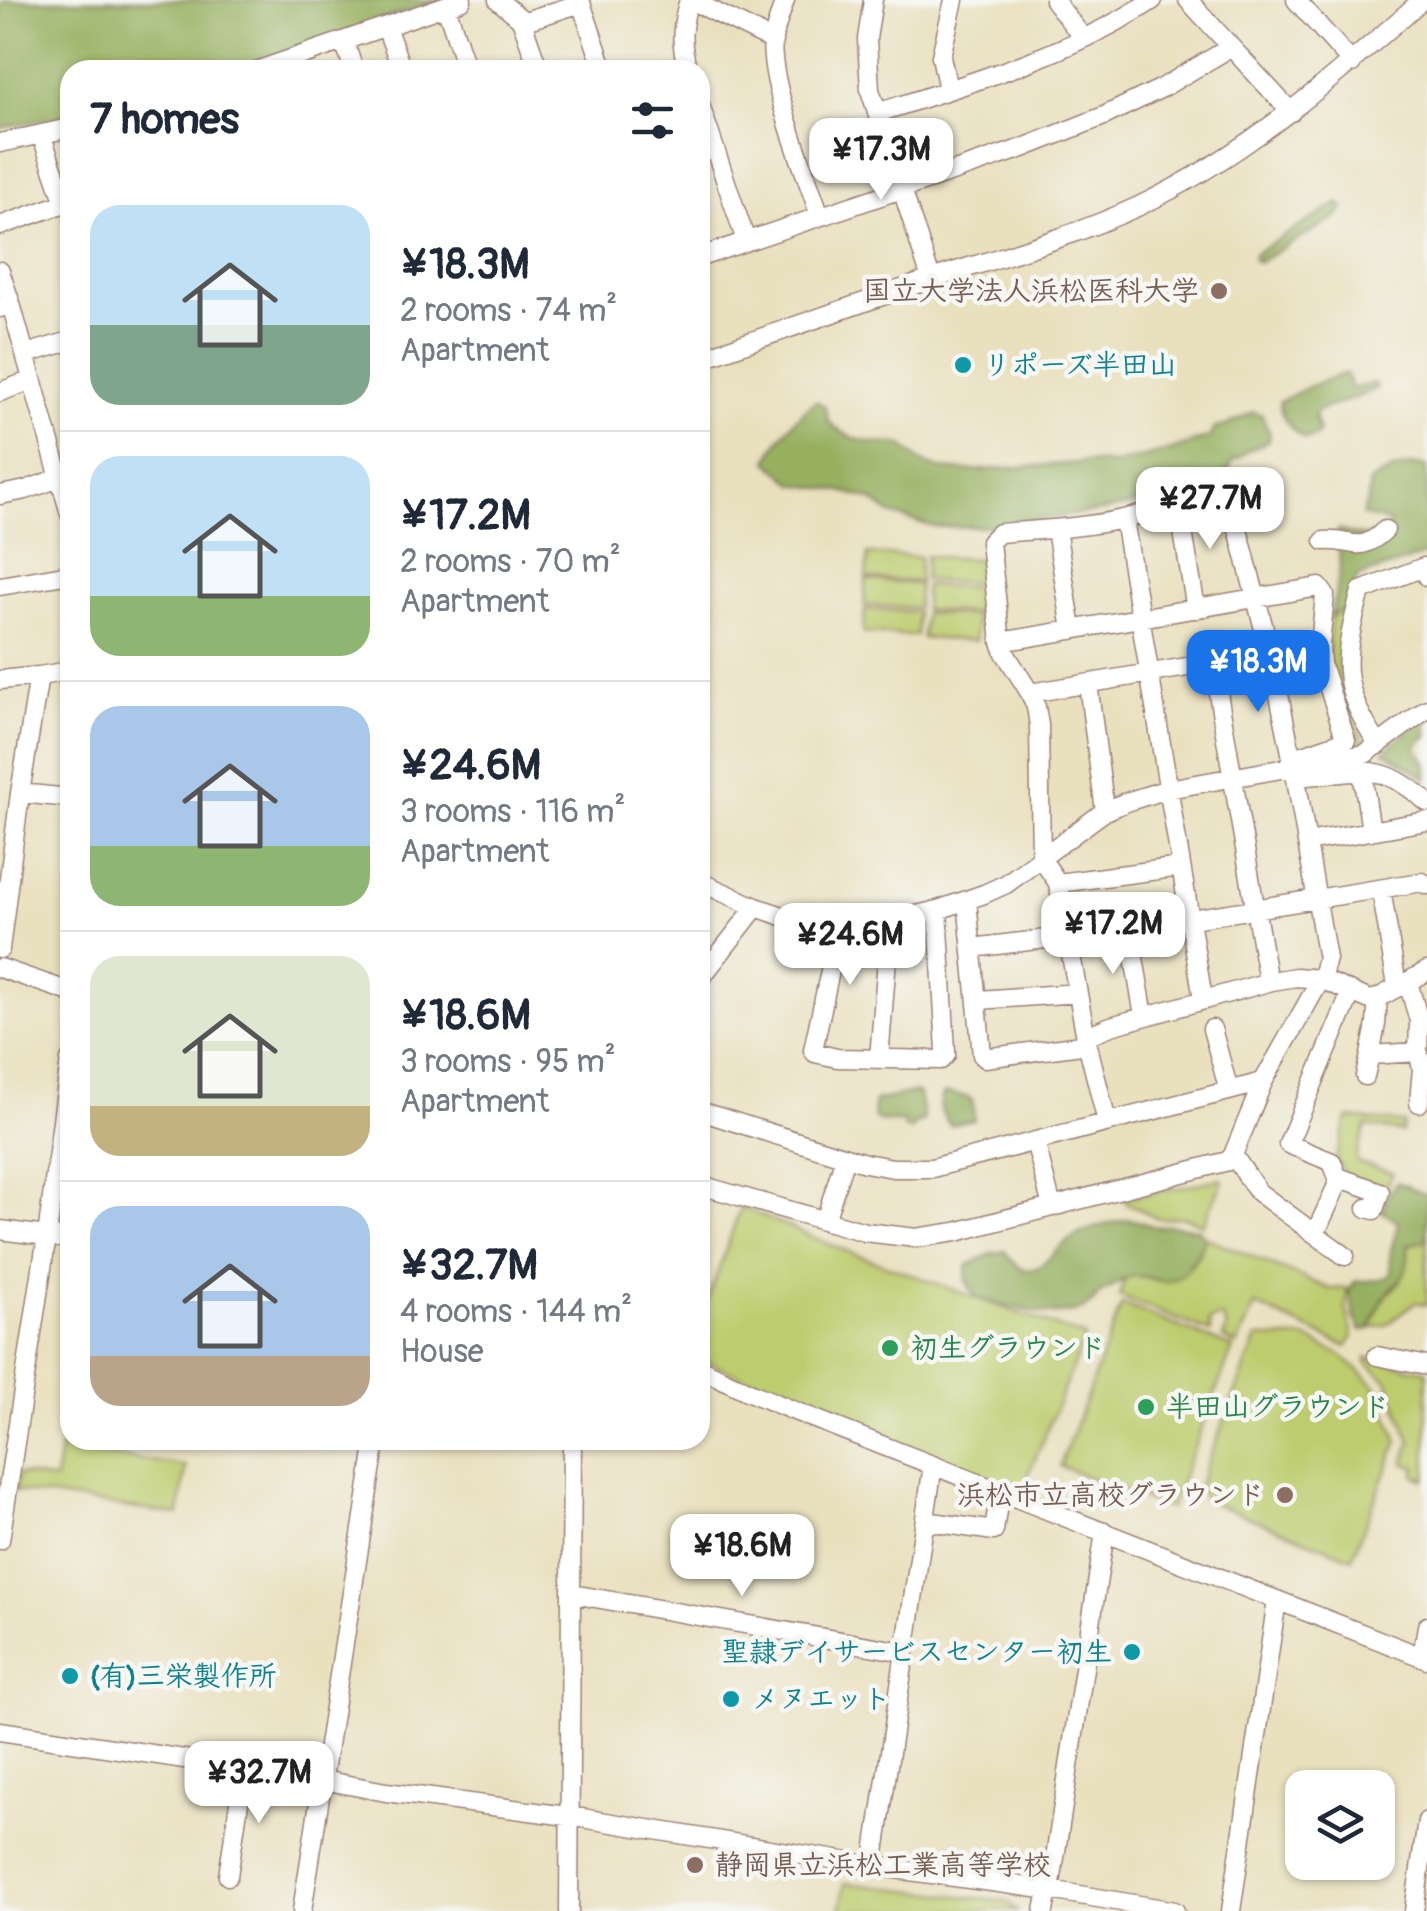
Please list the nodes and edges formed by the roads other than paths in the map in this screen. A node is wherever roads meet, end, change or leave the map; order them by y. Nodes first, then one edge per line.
1 (498, 0) edge
2 (690, 0) edge
3 (785, 0) edge
4 (874, 0) edge
5 (972, 0) edge
6 (1054, 0) edge
7 (1153, 0) edge
8 (1188, 0) edge
9 (1296, 0) edge
10 (1422, 0) edge
11 (585, 1) edge
12 (454, 3) edge
13 (954, 3) edge
14 (522, 22) junction
15 (386, 27) junction
16 (1083, 38) junction
17 (344, 41) junction
18 (773, 41) junction
19 (1231, 47) junction
20 (291, 60) edge
21 (351, 60) edge
22 (398, 60) edge
23 (466, 60) edge
24 (535, 60) edge
25 (601, 60) edge
26 (685, 60) edge
27 (1352, 63) junction
28 (948, 90) junction
29 (1291, 112) junction
30 (877, 113) junction
31 (60, 130) edge
32 (41, 134) junction
33 (710, 135) edge
34 (0, 143) edge
35 (902, 188) junction
36 (60, 190) edge
37 (60, 213) edge
38 (820, 216) junction
39 (0, 226) edge
40 (746, 241) junction
41 (710, 254) edge
42 (0, 271) edge
43 (931, 280) junction
44 (5, 306) edge
45 (60, 344) edge
46 (26, 354) junction
47 (710, 355) edge
48 (32, 380) junction
49 (0, 392) edge
50 (60, 464) edge
51 (60, 477) edge
52 (0, 495) edge
53 (1178, 502) junction
54 (1124, 519) junction
55 (1056, 530) junction
56 (1385, 530) dead end
57 (1324, 541) dead end
58 (60, 576) edge
59 (1427, 577) edge
60 (0, 586) edge
61 (1255, 598) junction
62 (1196, 609) junction
63 (1141, 618) junction
64 (1072, 630) junction
65 (1001, 642) junction
66 (1320, 644) junction
67 (1270, 652) junction
68 (1213, 664) junction
69 (60, 672) edge
70 (1152, 674) junction
71 (39, 676) junction
72 (0, 680) edge
73 (1088, 684) junction
74 (1030, 693) junction
75 (1427, 709) edge
76 (1379, 746) junction
77 (1294, 768) junction
78 (1362, 772) junction
79 (1233, 778) junction
80 (1168, 789) junction
81 (20, 793) junction
82 (60, 797) edge
83 (1427, 802) edge
84 (1105, 810) junction
85 (1427, 820) edge
86 (1371, 830) junction
87 (1307, 842) junction
88 (1041, 858) junction
89 (1181, 867) junction
90 (1058, 884) junction
91 (1427, 885) edge
92 (710, 886) edge
93 (1380, 889) junction
94 (1316, 899) junction
95 (967, 900) junction
96 (756, 906) junction
97 (1256, 909) junction
98 (938, 910) junction
99 (1190, 920) junction
100 (890, 921) junction
101 (840, 928) junction
102 (1128, 929) junction
103 (1068, 938) junction
104 (972, 948) junction
105 (0, 949) edge
106 (710, 966) edge
107 (0, 968) edge
108 (1427, 971) edge
109 (1321, 979) junction
110 (1268, 982) junction
111 (1403, 984) junction
112 (60, 989) edge
113 (1078, 992) junction
114 (1351, 994) junction
115 (1202, 998) junction
116 (1378, 998) junction
117 (978, 1000) junction
118 (1144, 1016) junction
119 (1212, 1029) dead end
120 (1086, 1038) junction
121 (1418, 1052) junction
122 (1370, 1055) junction
123 (880, 1059) junction
124 (1365, 1076) dead end
125 (1263, 1082) junction
126 (1229, 1091) junction
127 (1422, 1095) edge
128 (710, 1114) edge
129 (1107, 1122) junction
130 (60, 1137) edge
131 (1035, 1142) junction
132 (1233, 1155) junction
133 (845, 1157) junction
134 (1338, 1177) junction
135 (710, 1187) edge
136 (1052, 1207) junction
137 (1367, 1208) dead end
138 (825, 1221) junction
139 (0, 1230) edge
140 (1315, 1234) junction
141 (47, 1236) junction
142 (60, 1238) edge
143 (1345, 1256) dead end
144 (1377, 1356) dead end
145 (1427, 1366) edge
146 (710, 1373) edge
147 (374, 1450) edge
148 (572, 1450) edge
149 (933, 1465) junction
150 (1000, 1490) junction
151 (925, 1522) junction
152 (1105, 1532) junction
153 (0, 1540) edge
154 (572, 1594) junction
155 (1277, 1600) junction
156 (1427, 1626) edge
157 (904, 1652) junction
158 (1425, 1658) edge
159 (0, 1731) edge
160 (244, 1769) junction
161 (322, 1780) junction
162 (570, 1816) junction
163 (1427, 1821) edge
164 (873, 1866) junction
165 (228, 1876) dead end
166 (1050, 1890) junction
167 (302, 1911) edge
168 (569, 1911) edge
169 (1044, 1911) edge
170 (1175, 1911) edge
171 (1231, 1911) edge
172 (1414, 1911) edge

1 - 14 street
2 - 18 street
2 - 26 street
3 - 18 street
4 - 30 street
5 - 13 street
6 - 16 street
7 - 16 street
8 - 19 street
9 - 27 street
10 - 27 street
11 - 14 street
11 - 25 street
12 - 15 street
12 - 23 street
13 - 28 street
14 - 24 street
15 - 17 street
15 - 22 street
16 - 28 street
17 - 20 street
17 - 21 street
18 - 38 street
19 - 29 street
19 - 35 street
27 - 29 street
28 - 30 street
29 - 43 street
30 - 35 street
31 - 32 street
32 - 34 street
32 - 36 street
33 - 40 street
35 - 38 street
35 - 43 street
37 - 39 street
38 - 40 street
40 - 41 street
42 - 44 street
43 - 47 street
44 - 46 street
45 - 46 street
46 - 48 street
48 - 49 street
48 - 50 street
51 - 52 street
53 - 54 street
53 - 61 street
53 - 62 street
54 - 55 street
54 - 63 street
55 - 64 street
55 - 65 street
56 - 57 street
58 - 60 street
59 - 76 street
61 - 62 street
61 - 66 street
61 - 67 street
62 - 63 street
63 - 64 street
63 - 70 street
64 - 65 street
65 - 74 street
66 - 67 street
66 - 77 street
67 - 68 street
67 - 77 street
68 - 70 street
68 - 79 street
69 - 71 street
70 - 73 street
70 - 80 street
71 - 72 street
71 - 81 street
73 - 74 street
73 - 84 street
74 - 88 street
75 - 76 street
76 - 77 street
77 - 78 street
77 - 79 street
77 - 87 street
78 - 83 street
78 - 86 street
79 - 80 street
79 - 97 street
80 - 84 street
80 - 89 street
81 - 82 street
81 - 105 street
84 - 88 street
85 - 86 street
86 - 87 street
87 - 94 street
88 - 90 street
88 - 95 street
89 - 90 street
89 - 99 street
90 - 103 street
91 - 93 street
92 - 96 street
93 - 94 street
93 - 111 street
94 - 97 street
94 - 109 street
95 - 98 street
95 - 104 street
96 - 101 street
96 - 106 street
97 - 99 street
97 - 110 street
98 - 100 street
98 - 123 street
99 - 102 street
99 - 115 street
100 - 101 street
100 - 123 street
101 - 123 street
102 - 103 street
102 - 118 street
103 - 104 street
103 - 113 street
104 - 117 street
107 - 112 street
108 - 111 street
109 - 110 street
109 - 114 street
109 - 125 street
110 - 115 street
111 - 116 street
111 - 121 street
113 - 117 street
113 - 120 street
114 - 116 street
114 - 134 street
115 - 118 street
116 - 122 street
117 - 120 street
118 - 120 street
119 - 126 street
120 - 129 street
121 - 122 street
121 - 127 street
122 - 124 street
125 - 126 street
125 - 132 street
126 - 129 street
128 - 133 street
129 - 131 street
130 - 141 street
131 - 133 street
131 - 136 street
132 - 136 street
132 - 140 street
133 - 138 street
134 - 137 street
134 - 140 street
135 - 138 street
136 - 138 street
139 - 141 street
140 - 143 street
141 - 142 street
141 - 153 street
144 - 145 street
146 - 149 street
147 - 161 street
148 - 154 street
149 - 150 street
149 - 151 street
150 - 151 street
150 - 152 street
151 - 157 street
152 - 155 street
152 - 166 street
154 - 157 street
154 - 162 street
155 - 158 street
155 - 171 street
156 - 158 street
157 - 164 street
159 - 160 street
160 - 161 street
160 - 165 street
161 - 162 street
161 - 167 street
162 - 164 street
162 - 168 street
163 - 172 street
164 - 166 street
166 - 169 street
166 - 170 street

